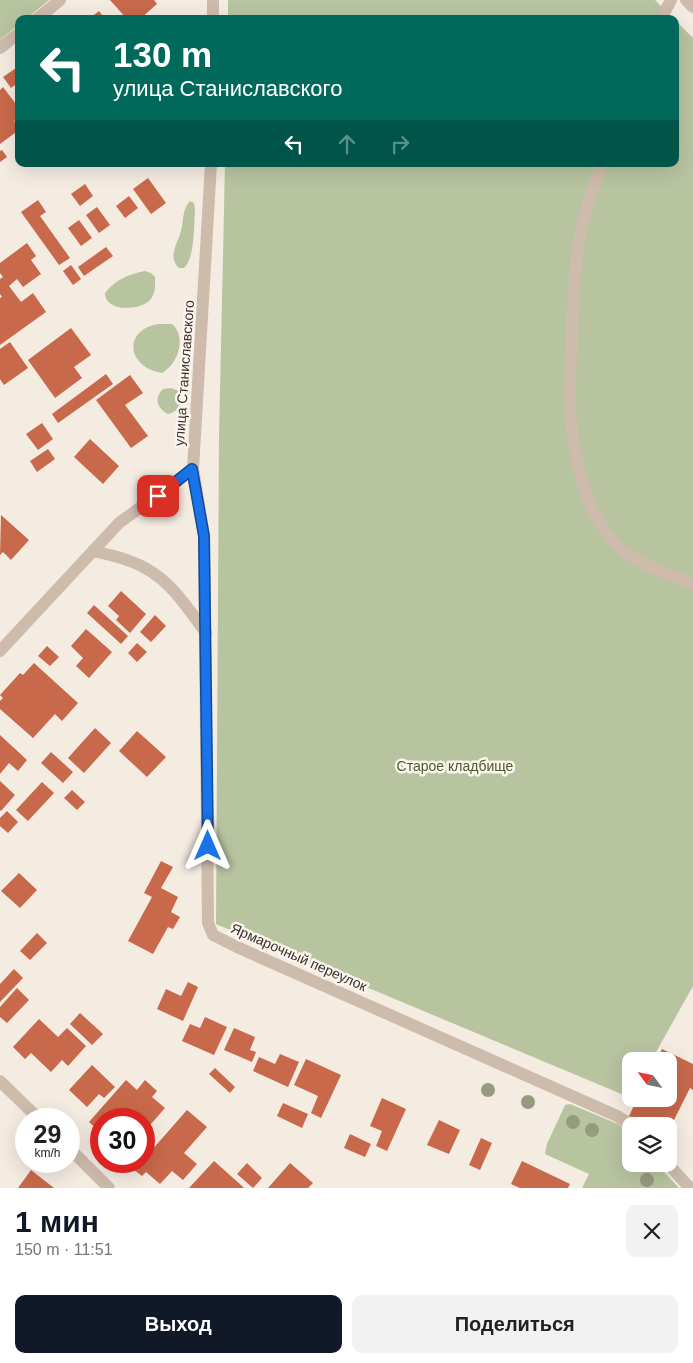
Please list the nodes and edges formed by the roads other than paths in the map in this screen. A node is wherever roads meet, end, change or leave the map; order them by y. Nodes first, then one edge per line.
1 (60, 0) edge
2 (212, 0) edge
3 (671, 0) edge
4 (686, 0) edge
5 (693, 7) edge
6 (42, 15) edge
7 (213, 15) edge
8 (663, 15) edge
9 (15, 36) edge
10 (0, 48) edge
11 (211, 167) edge
12 (601, 167) edge
13 (192, 469) junction
14 (93, 551) junction
15 (693, 584) edge
16 (206, 634) junction
17 (0, 651) edge
18 (0, 1080) edge
19 (28, 1108) edge
20 (622, 1119) edge
21 (80, 1159) edge
22 (675, 1172) edge
23 (109, 1188) edge
24 (690, 1188) edge

1 - 6 street
2 - 7 street
3 - 8 street
4 - 5 street
9 - 10 street
11 - 13 street, улица Станиславского
12 - 15 street
13 - 14 street
13 - 16 street, Ярмарочный переулок
14 - 16 street
14 - 17 street
16 - 20 street, Ярмарочный переулок
18 - 19 street
21 - 23 street
22 - 24 street

